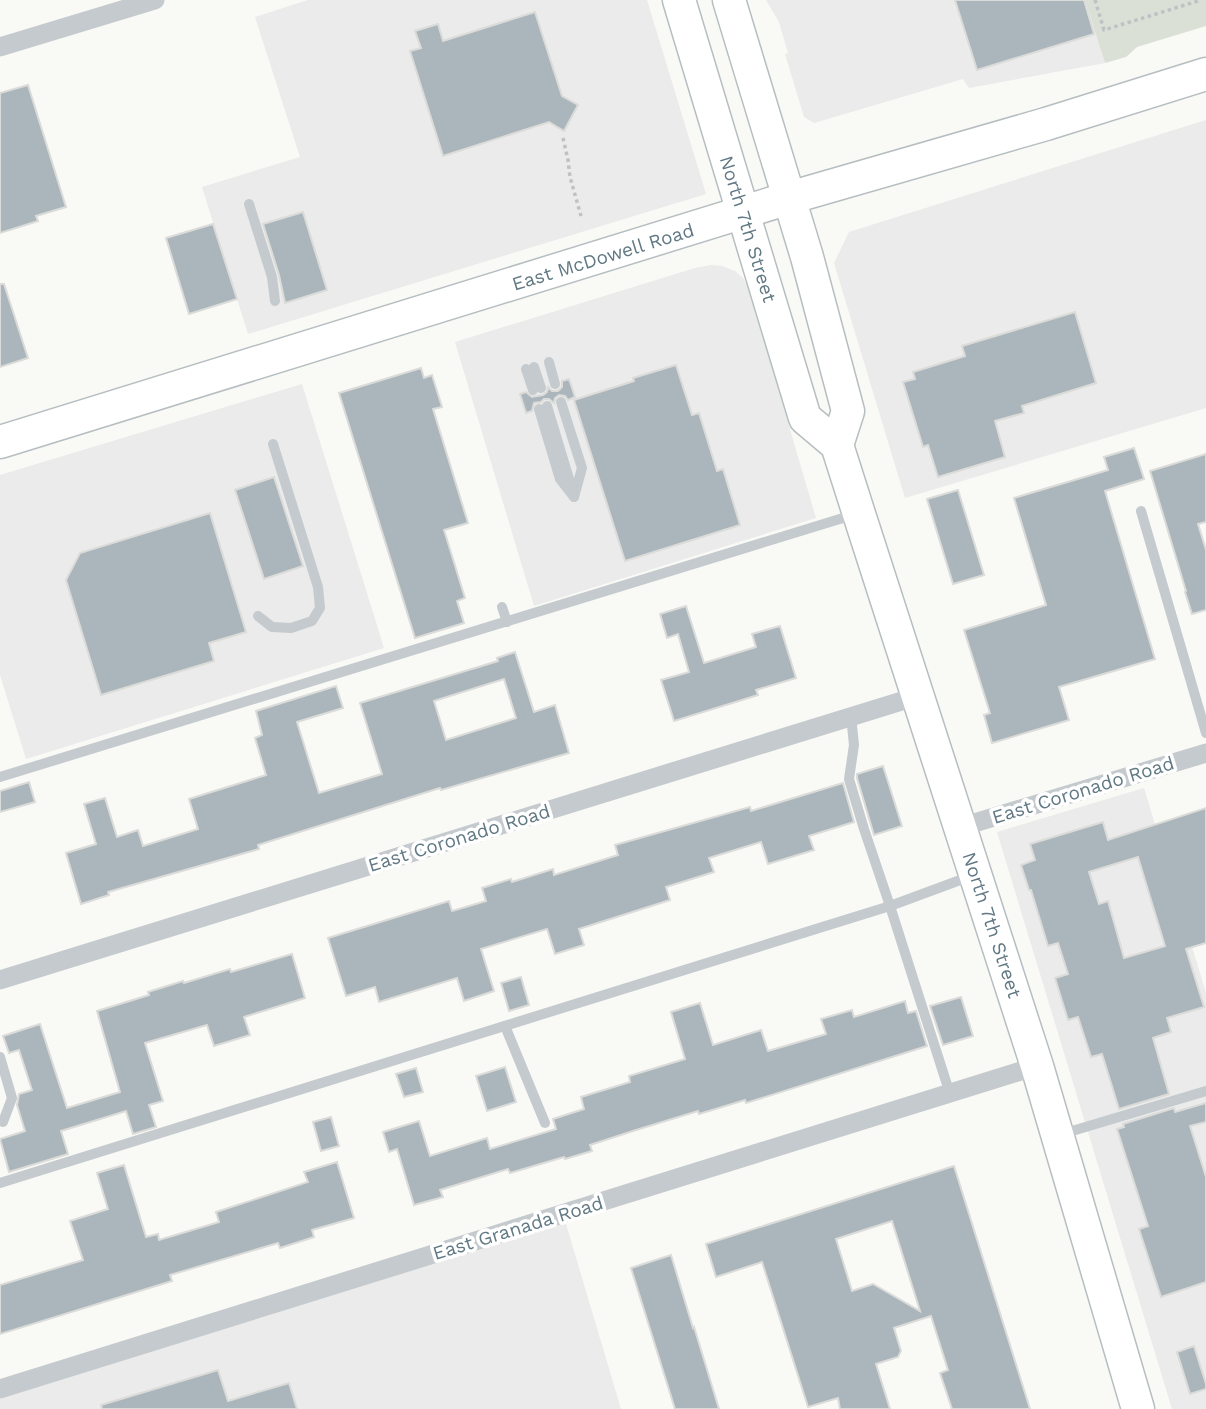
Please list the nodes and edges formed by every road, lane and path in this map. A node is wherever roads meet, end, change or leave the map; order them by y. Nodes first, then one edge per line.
1 (155, 0) edge
2 (679, 0) edge
3 (729, 0) edge
4 (1095, 0) edge
5 (1198, 0) edge
6 (0, 47) edge
7 (1206, 74) edge
8 (563, 138) dead end
9 (789, 198) junction
10 (249, 204) dead end
11 (743, 213) junction
12 (581, 216) dead end
13 (275, 301) dead end
14 (549, 362) dead end
15 (530, 368) dead end
16 (555, 384) dead end
17 (537, 389) dead end
18 (561, 401) dead end
19 (543, 407) dead end
20 (0, 442) edge
21 (273, 444) dead end
22 (836, 445) junction
23 (1141, 511) dead end
24 (859, 514) junction
25 (502, 607) dead end
26 (258, 616) dead end
27 (507, 622) junction
28 (918, 695) junction
29 (851, 716) junction
30 (1206, 733) edge
31 (1206, 753) edge
32 (0, 777) edge
33 (961, 827) junction
34 (975, 875) junction
35 (890, 906) junction
36 (0, 979) edge
37 (505, 1026) junction
38 (0, 1057) edge
39 (1037, 1066) junction
40 (1206, 1091) edge
41 (950, 1094) junction
42 (3, 1122) dead end
43 (545, 1124) dead end
44 (1057, 1135) junction
45 (0, 1183) edge
46 (0, 1389) edge
47 (1138, 1409) edge

1 - 6 street
2 - 11 main road, North 7th Street
3 - 9 main road
4 - 5 path
7 - 9 main road, East McDowell Road
8 - 12 path
9 - 11 main road, East McDowell Road
9 - 22 main road
10 - 13 lane
11 - 20 main road, East McDowell Road
11 - 22 main road, North 7th Street
14 - 16 lane
15 - 17 lane
18 - 19 lane
21 - 26 lane
22 - 24 main road, North 7th Street
23 - 30 lane
24 - 27 lane
24 - 28 main road, North 7th Street
25 - 27 lane
27 - 32 lane
28 - 29 street, East Coronado Road
28 - 33 main road, North 7th Street
29 - 35 lane
29 - 36 street, East Coronado Road
31 - 33 street, East Coronado Road
33 - 34 main road, North 7th Street
34 - 35 lane
34 - 39 main road, North 7th Street
35 - 37 lane
35 - 41 lane
37 - 43 lane
37 - 45 lane
38 - 42 lane
39 - 41 street, East Granada Road
39 - 44 main road, North 7th Street
40 - 44 lane
41 - 46 street, East Granada Road
44 - 47 main road, North 7th Street

